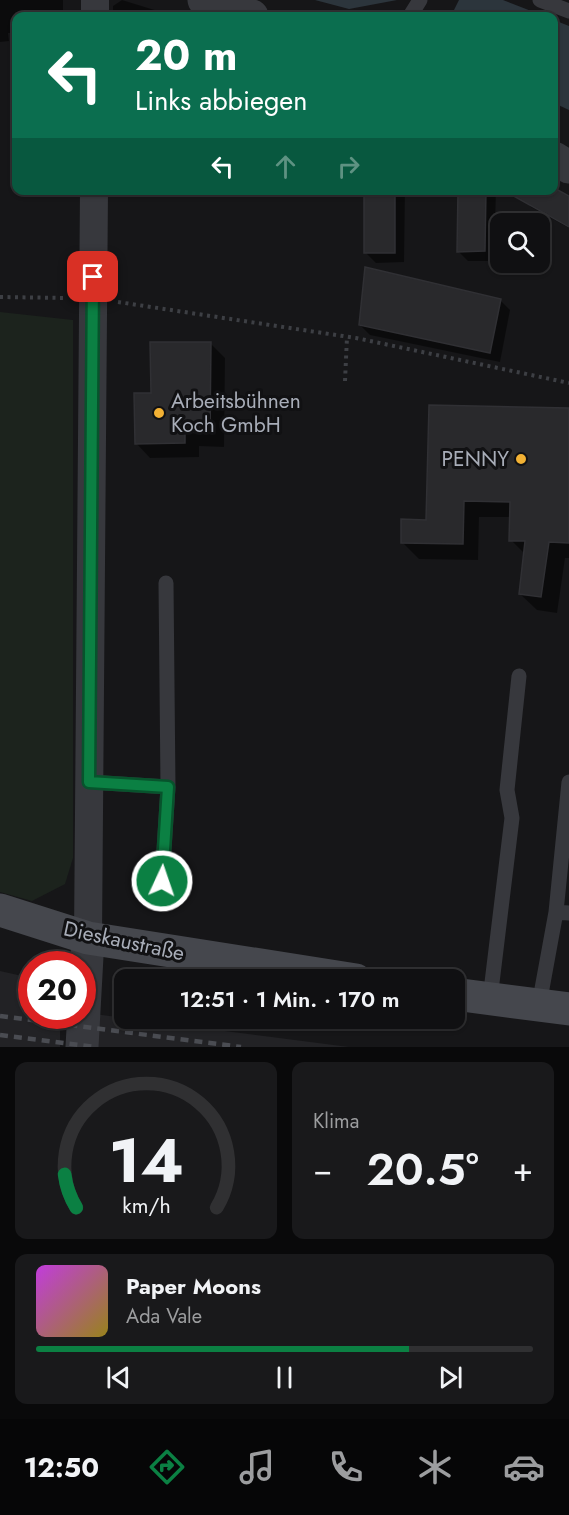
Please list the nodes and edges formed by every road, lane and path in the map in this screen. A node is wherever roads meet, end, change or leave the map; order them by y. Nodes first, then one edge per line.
1 (204, 0) edge
2 (540, 0) edge
3 (240, 12) edge
4 (569, 12) edge
5 (94, 195) edge
6 (0, 297) edge
7 (93, 299) junction
8 (128, 304) dead end
9 (347, 337) junction
10 (345, 381) dead end
11 (569, 383) edge
12 (166, 583) dead end
13 (519, 676) dead end
14 (89, 782) junction
15 (569, 782) edge
16 (168, 787) junction
17 (162, 881) dead end
18 (0, 910) edge
19 (562, 912) edge
20 (88, 938) junction
21 (286, 969) edge
22 (465, 996) edge
23 (490, 999) junction
24 (554, 1007) edge
25 (82, 1047) edge

1 - 3 street
2 - 4 lane
5 - 7 street
6 - 7 path
7 - 14 street
8 - 9 path
9 - 10 path
9 - 11 path
12 - 16 lane
13 - 23 lane
14 - 16 lane
14 - 20 street
15 - 19 lane
16 - 17 lane
18 - 20 main road, Dieskaustraße
19 - 24 lane
20 - 21 main road, Dieskaustraße
20 - 25 street
22 - 23 main road
23 - 24 main road

